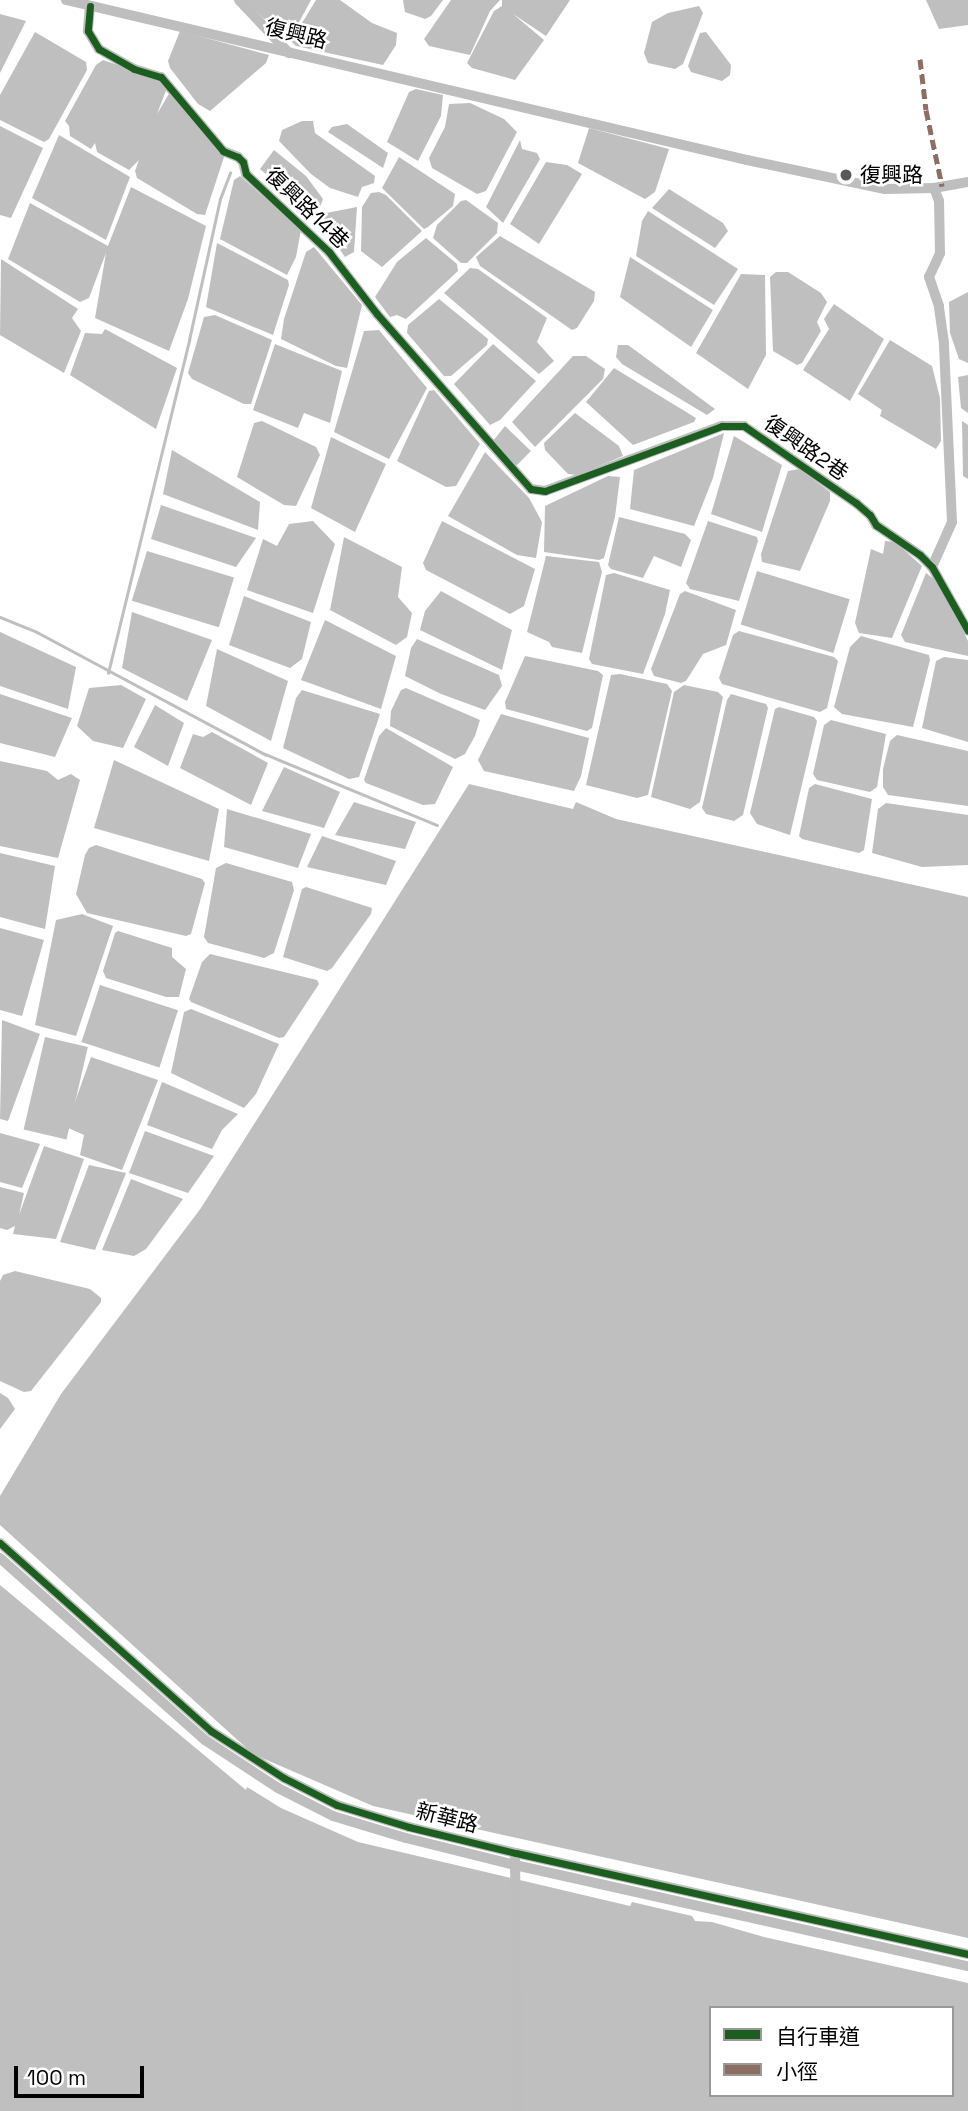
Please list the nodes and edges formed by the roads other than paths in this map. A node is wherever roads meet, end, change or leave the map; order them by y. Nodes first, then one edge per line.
1 (66, 0) edge
2 (239, 0) edge
3 (90, 6) junction
4 (289, 53) junction
5 (968, 182) edge
6 (934, 188) junction
7 (531, 489) joint
8 (932, 567) junction
9 (968, 631) edge
10 (0, 1543) edge
11 (0, 1558) edge
12 (516, 1853) junction
13 (515, 1865) junction
14 (968, 1954) edge
15 (968, 1966) edge
16 (518, 2111) edge

1 - 3 street, 復興路
2 - 4 street
3 - 4 street, 復興路
3 - 7 street, 復興路14巷
4 - 6 street, 復興路
5 - 6 street, 復興路
6 - 8 street
7 - 8 street, 復興路2巷
8 - 9 street, 復興路2巷
10 - 12 street, 新華路
11 - 13 street, 新華路
12 - 13 street
12 - 14 street, 新華路
13 - 15 street, 新華路
13 - 16 street

